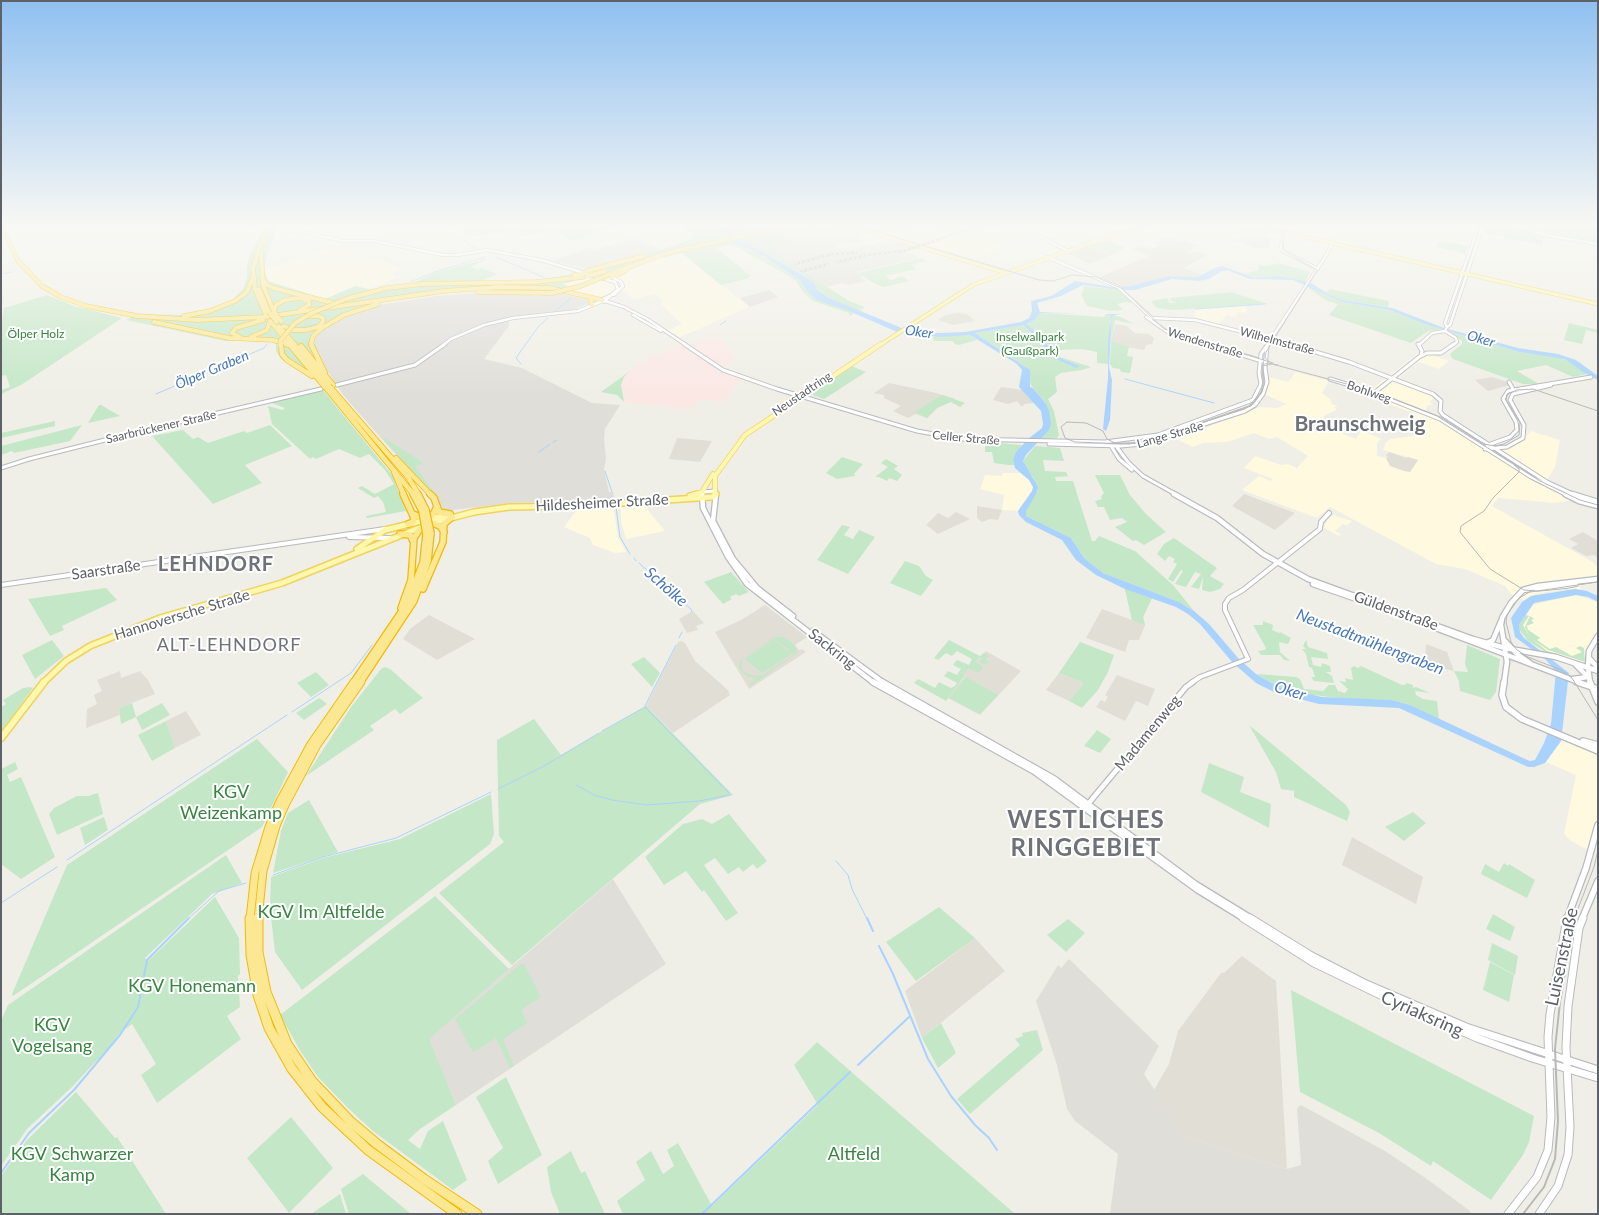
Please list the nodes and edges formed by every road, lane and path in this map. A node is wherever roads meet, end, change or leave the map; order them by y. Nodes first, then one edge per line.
1 (33, 282) edge
2 (37, 282) edge
3 (250, 282) edge
4 (254, 282) edge
5 (259, 282) edge
6 (263, 282) edge
7 (266, 282) edge
8 (504, 282) joint
9 (516, 282) edge
10 (551, 282) edge
11 (592, 282) edge
12 (615, 282) edge
13 (621, 282) edge
14 (976, 282) edge
15 (1105, 282) edge
16 (1309, 282) edge
17 (1459, 282) edge
18 (1464, 282) edge
19 (1501, 282) edge
20 (500, 287) junction
21 (1457, 287) junction
22 (526, 288) junction
23 (1462, 288) junction
24 (1123, 290) junction
25 (471, 292) junction
26 (601, 301) junction
27 (370, 302) junction
28 (613, 303) junction
29 (378, 304) junction
30 (1598, 304) edge
31 (1450, 306) junction
32 (1456, 308) junction
33 (269, 312) junction
34 (279, 315) junction
35 (122, 316) junction
36 (137, 316) junction
37 (299, 316) junction
38 (1159, 319) junction
39 (265, 320) junction
40 (1446, 320) junction
41 (276, 321) junction
42 (1451, 321) junction
43 (154, 322) junction
44 (1152, 322) junction
45 (284, 326) junction
46 (1446, 329) junction
47 (1441, 332) joint
48 (1272, 339) junction
49 (290, 345) junction
50 (1267, 346) junction
51 (1419, 357) junction
52 (1259, 360) junction
53 (1265, 362) junction
54 (325, 373) junction
55 (1591, 377) dead end
56 (742, 378) junction
57 (1392, 378) junction
58 (1330, 380) dead end
59 (1509, 382) dead end
60 (1551, 385) junction
61 (330, 387) junction
62 (1513, 389) junction
63 (1374, 393) junction
64 (799, 396) junction
65 (824, 404) junction
66 (1231, 413) junction
67 (1441, 413) joint
68 (365, 431) junction
69 (373, 436) junction
70 (1042, 443) junction
71 (1113, 444) junction
72 (1487, 447) junction
73 (1495, 450) junction
74 (392, 466) junction
75 (1, 468) edge
76 (712, 479) junction
77 (702, 492) junction
78 (716, 492) junction
79 (690, 498) junction
80 (701, 498) junction
81 (1594, 503) edge
82 (512, 505) joint
83 (437, 506) junction
84 (1598, 506) edge
85 (424, 511) junction
86 (411, 513) junction
87 (1329, 513) dead end
88 (450, 517) junction
89 (428, 523) junction
90 (410, 524) junction
91 (390, 528) junction
92 (428, 533) junction
93 (353, 534) junction
94 (444, 534) junction
95 (397, 535) junction
96 (346, 537) junction
97 (330, 538) junction
98 (370, 539) junction
99 (413, 542) junction
100 (339, 560) junction
101 (1276, 563) junction
102 (1598, 579) edge
103 (1, 585) edge
104 (414, 601) junction
105 (1226, 601) joint
106 (1501, 621) junction
107 (1448, 632) junction
108 (388, 634) junction
109 (1598, 636) edge
110 (1503, 638) junction
111 (1485, 643) junction
112 (1505, 648) junction
113 (1493, 650) junction
114 (1514, 650) junction
115 (1506, 655) junction
116 (1588, 657) junction
117 (1572, 661) junction
118 (1508, 662) junction
119 (1588, 667) junction
120 (1539, 669) junction
121 (1598, 669) edge
122 (1588, 677) junction
123 (1569, 680) junction
124 (1591, 687) junction
125 (1598, 690) edge
126 (1598, 702) edge
127 (1565, 735) junction
128 (1, 738) edge
129 (991, 745) junction
130 (1598, 745) edge
131 (1598, 750) edge
132 (1086, 804) junction
133 (1598, 825) edge
134 (1598, 881) edge
135 (1258, 926) junction
136 (273, 1025) junction
137 (1548, 1055) junction
138 (1567, 1060) junction
139 (1549, 1063) junction
140 (1567, 1069) junction
141 (1598, 1070) edge
142 (1598, 1078) edge
143 (457, 1214) edge
144 (477, 1214) edge
145 (1508, 1214) edge
146 (1539, 1214) edge

1 - 35 highway
2 - 36 highway
3 - 36 highway
4 - 33 highway
5 - 33 highway
6 - 33 highway
7 - 27 highway
8 - 9 highway
8 - 61 highway, bridge
10 - 20 highway
11 - 25 highway, bridge
12 - 26 main road
13 - 26 main road
14 - 64 main road, Neustadtring
15 - 24 main road
16 - 48 main road
17 - 21 street
18 - 23 street
19 - 30 main road
20 - 26 highway
20 - 27 highway
21 - 23 street
21 - 31 street
22 - 25 highway
22 - 26 highway
22 - 35 highway
23 - 32 street
24 - 38 main road
24 - 44 main road, Wendenstraße
25 - 29 highway
26 - 28 main road, Celler Straße
26 - 28 main road
26 - 56 main road, Celler Straße
26 - 61 street, Saarbrückener Straße
27 - 34 highway
28 - 56 main road, Celler Straße
29 - 37 highway
29 - 54 highway
31 - 32 street
31 - 40 street
32 - 42 street
33 - 34 highway
33 - 41 highway
33 - 41 highway, bridge
34 - 36 highway
35 - 43 highway
37 - 39 highway
37 - 45 highway
38 - 44 main road
38 - 48 main road, Wilhelmstraße
39 - 41 highway
39 - 43 highway
40 - 42 street
40 - 46 street
41 - 45 highway
41 - 49 highway
41 - 61 highway
42 - 46 street
43 - 49 highway
44 - 52 main road, Wendenstraße
45 - 54 highway
46 - 47 street
46 - 51 street
47 - 51 street
48 - 50 main road
48 - 57 main road, Wilhelmstraße
49 - 61 highway
50 - 52 main road
50 - 53 main road
51 - 57 street
52 - 53 main road
52 - 66 main road
53 - 66 main road
54 - 61 highway
55 - 60 street
56 - 64 main road, Celler Straße
57 - 63 street
57 - 67 main road, Wilhelmstraße
58 - 63 main road, Bohlweg
59 - 62 street
60 - 62 street
60 - 73 street
61 - 68 highway
61 - 68 highway
61 - 75 street, Saarbrückener Straße
62 - 72 street
63 - 72 main road, Bohlweg
64 - 65 main road, Celler Straße
64 - 65 main road, Celler Straße
64 - 76 main road, Neustadtring
65 - 70 main road, Celler Straße
66 - 71 main road, Lange Straße
66 - 71 main road, Lange Straße
67 - 72 main road, Bohlweg
68 - 69 highway
68 - 74 highway
69 - 83 highway
69 - 85 highway
70 - 71 main road, Celler Straße
70 - 71 main road, Celler Straße
71 - 101 main road, Güldenstraße
72 - 73 main road, Bohlweg
72 - 81 main road, Bohlweg
73 - 81 main road, Bohlweg
74 - 85 highway
74 - 86 highway
76 - 77 main road, Neustadtring
76 - 78 main road
77 - 78 main road
77 - 79 main road
77 - 80 main road
78 - 80 main road
78 - 129 main road, Sackring
79 - 80 main road
79 - 82 main road, Hildesheimer Straße
80 - 129 main road, Sackring
81 - 84 main road
82 - 88 main road, Hannoversche Straße
83 - 88 highway
83 - 89 highway
85 - 92 highway, bridge
86 - 89 highway
86 - 90 highway
87 - 101 street
88 - 89 main road, Hannoversche Straße
88 - 94 highway
89 - 90 main road, Hannoversche Straße
89 - 94 highway
89 - 95 main road, Hannoversche Straße
89 - 99 highway
90 - 91 main road, Hannoversche Straße
91 - 93 street, Saarstraße
91 - 95 main road
91 - 98 main road, Hannoversche Straße
92 - 104 highway
92 - 108 highway
93 - 96 street, Saarstraße
93 - 97 street, Saarstraße
94 - 104 highway
95 - 98 street, Saarstraße
95 - 99 highway
95 - 100 main road, Hannoversche Straße
96 - 97 street, Saarstraße
96 - 98 street, Saarstraße
97 - 103 street, Saarstraße
98 - 100 main road, Hannoversche Straße
99 - 108 highway
100 - 128 main road, Hannoversche Straße
101 - 105 street
101 - 107 main road, Güldenstraße
102 - 106 main road
104 - 136 highway
105 - 132 street, Madamenweg
106 - 110 main road
106 - 111 main road
107 - 111 main road
107 - 113 main road
108 - 136 highway
109 - 116 main road
110 - 112 main road
110 - 114 main road
111 - 112 main road
112 - 114 main road
112 - 115 main road
113 - 115 main road
113 - 118 main road
114 - 115 main road
114 - 117 main road
114 - 120 main road
115 - 118 main road
115 - 120 main road
116 - 119 main road
116 - 121 main road
117 - 119 main road
117 - 122 main road
118 - 127 main road
119 - 121 main road
119 - 122 main road
120 - 123 main road
122 - 123 main road
122 - 124 main road
123 - 124 main road
124 - 125 main road
124 - 126 main road
127 - 130 main road
127 - 131 main road
129 - 132 main road
132 - 135 main road
133 - 137 main road, Luisenstraße
134 - 138 main road, Luisenstraße
135 - 137 main road, Cyriaksring
135 - 139 main road, Cyriaksring
136 - 143 highway
136 - 144 highway
137 - 138 main road, Cyriaksring
137 - 139 main road, Luisenstraße
138 - 140 main road, Luisenstraße
138 - 141 main road, Cyriaksring
139 - 140 main road, Cyriaksring
139 - 145 main road, Luisenstraße
140 - 142 main road, Cyriaksring
140 - 146 main road, Luisenstraße

